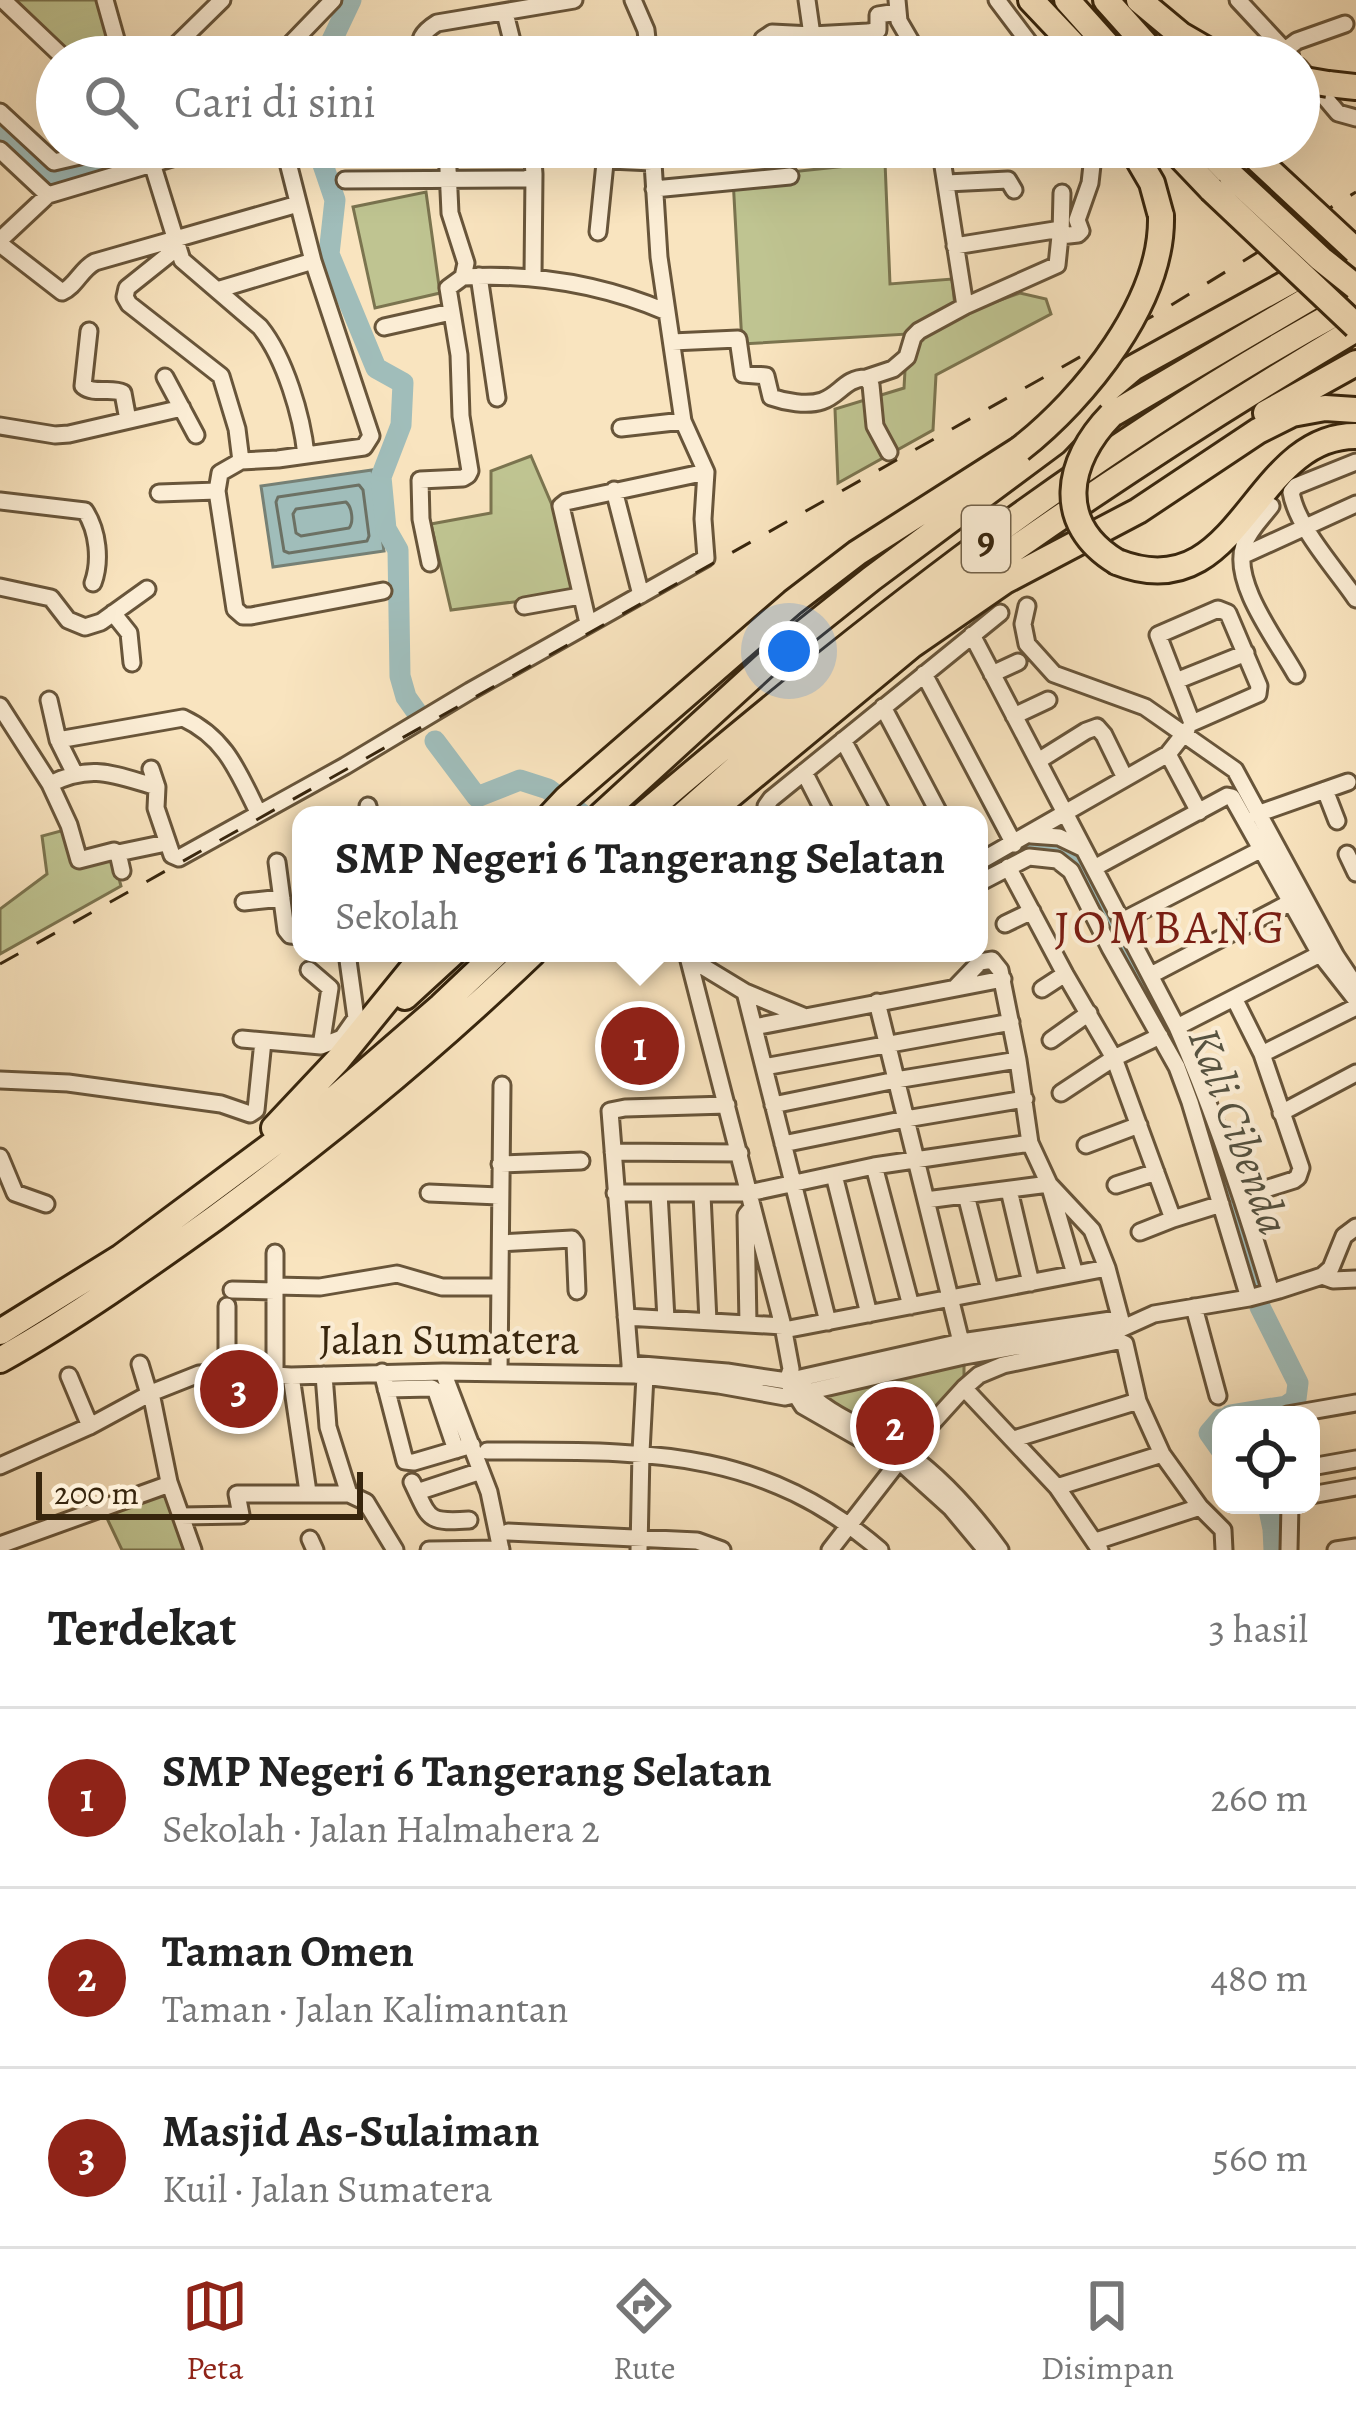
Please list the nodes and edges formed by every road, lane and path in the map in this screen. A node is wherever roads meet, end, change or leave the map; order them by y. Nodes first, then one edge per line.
1 (3, 0) edge
2 (222, 0) edge
3 (333, 0) edge
4 (574, 0) edge
5 (633, 0) edge
6 (808, 0) edge
7 (997, 0) edge
8 (1028, 0) edge
9 (1067, 0) edge
10 (1106, 0) edge
11 (1138, 0) edge
12 (1238, 0) edge
13 (110, 3) edge
14 (897, 6) edge
15 (514, 8) edge
16 (1345, 24) dead end
17 (868, 32) junction
18 (812, 34) junction
19 (41, 36) edge
20 (117, 36) edge
21 (185, 36) edge
22 (298, 36) edge
23 (425, 36) edge
24 (647, 36) edge
25 (766, 36) edge
26 (868, 36) edge
27 (911, 36) edge
28 (1024, 36) edge
29 (1053, 36) edge
30 (1064, 36) edge
31 (1099, 36) edge
32 (1138, 36) edge
33 (1183, 36) edge
34 (1271, 36) edge
35 (1311, 36) edge
36 (1320, 83) edge
37 (1356, 86) edge
38 (1320, 92) edge
39 (0, 112) edge
40 (1356, 118) edge
41 (36, 145) edge
42 (2, 156) edge
43 (118, 168) edge
44 (153, 168) edge
45 (289, 168) edge
46 (448, 168) edge
47 (533, 168) edge
48 (605, 168) edge
49 (653, 168) edge
50 (944, 168) edge
51 (1092, 168) edge
52 (1143, 168) edge
53 (1201, 168) edge
54 (1214, 168) edge
55 (1267, 168) edge
56 (533, 174) junction
57 (790, 176) dead end
58 (345, 180) dead end
59 (448, 180) junction
60 (1221, 182) junction
61 (946, 183) junction
62 (654, 189) junction
63 (1015, 190) dead end
64 (1062, 193) dead end
65 (48, 195) junction
66 (298, 204) junction
67 (598, 232) dead end
68 (1061, 232) junction
69 (0, 242) edge
70 (176, 244) junction
71 (955, 246) junction
72 (1356, 246) edge
73 (313, 261) junction
74 (1356, 271) edge
75 (533, 276) junction
76 (471, 277) junction
77 (1356, 287) edge
78 (217, 290) junction
79 (1356, 302) edge
80 (965, 306) junction
81 (451, 312) junction
82 (667, 312) junction
83 (383, 327) dead end
84 (1356, 327) edge
85 (88, 331) dead end
86 (672, 342) junction
87 (1356, 362) edge
88 (165, 377) dead end
89 (861, 378) junction
90 (497, 398) dead end
91 (182, 408) junction
92 (1356, 410) edge
93 (128, 420) junction
94 (683, 421) junction
95 (0, 426) edge
96 (620, 428) dead end
97 (196, 435) dead end
98 (1356, 436) edge
99 (889, 452) dead end
100 (306, 455) junction
101 (242, 461) junction
102 (1356, 462) edge
103 (706, 472) junction
104 (1170, 488) junction
105 (614, 490) junction
106 (217, 491) junction
107 (159, 494) dead end
108 (0, 502) edge
109 (1356, 504) edge
110 (1271, 506) dead end
111 (1306, 525) junction
112 (1242, 556) junction
113 (430, 563) dead end
114 (93, 584) dead end
115 (0, 587) edge
116 (147, 589) dead end
117 (383, 591) dead end
118 (1354, 591) edge
119 (641, 595) junction
120 (580, 596) junction
121 (524, 606) dead end
122 (1027, 606) dead end
123 (1000, 613) dead end
124 (113, 614) junction
125 (588, 623) junction
126 (971, 635) junction
127 (1246, 653) junction
128 (1018, 662) dead end
129 (132, 663) dead end
130 (924, 674) junction
131 (992, 674) junction
132 (1297, 675) dead end
133 (1176, 681) junction
134 (49, 700) dead end
135 (1048, 700) dead end
136 (0, 706) edge
137 (883, 707) junction
138 (1014, 716) junction
139 (1188, 729) junction
140 (58, 740) junction
141 (843, 740) junction
142 (1168, 754) junction
143 (1038, 761) junction
144 (151, 769) dead end
145 (74, 772) junction
146 (804, 772) junction
147 (1125, 778) junction
148 (1348, 782) dead end
149 (50, 784) junction
150 (157, 787) junction
151 (1325, 790) junction
152 (560, 806) edge
153 (612, 806) edge
154 (654, 806) edge
155 (693, 806) edge
156 (718, 806) edge
157 (766, 806) edge
158 (821, 806) edge
159 (879, 806) edge
160 (935, 806) edge
161 (258, 812) junction
162 (1066, 812) junction
163 (1199, 812) junction
164 (1257, 814) junction
165 (1337, 821) dead end
166 (1021, 839) junction
167 (166, 843) junction
168 (1085, 849) junction
169 (1260, 850) junction
170 (118, 853) junction
171 (1347, 854) dead end
172 (988, 857) edge
173 (277, 862) dead end
174 (1008, 867) junction
175 (1094, 868) junction
176 (122, 871) dead end
177 (1356, 873) edge
178 (988, 879) edge
179 (281, 898) junction
180 (244, 902) dead end
181 (1289, 903) junction
182 (1032, 911) junction
183 (1122, 920) junction
184 (1005, 924) dead end
185 (292, 935) edge
186 (1320, 954) junction
187 (347, 962) edge
188 (416, 962) edge
189 (442, 962) edge
190 (488, 962) edge
191 (523, 962) edge
192 (690, 962) edge
193 (698, 962) edge
194 (309, 970) dead end
195 (1065, 974) junction
196 (1150, 975) junction
197 (1356, 986) edge
198 (1042, 988) dead end
199 (745, 992) junction
200 (1234, 998) junction
201 (877, 1002) junction
202 (1356, 1004) edge
203 (1089, 1013) junction
204 (804, 1016) junction
205 (1011, 1022) junction
206 (754, 1027) junction
207 (1177, 1027) junction
208 (1160, 1036) junction
209 (242, 1039) dead end
210 (1052, 1040) dead end
211 (262, 1041) junction
212 (887, 1042) junction
213 (329, 1053) junction
214 (1262, 1054) junction
215 (1114, 1058) junction
216 (1018, 1060) junction
217 (764, 1067) junction
218 (1356, 1073) edge
219 (0, 1080) edge
220 (896, 1080) junction
221 (502, 1085) dead end
222 (1061, 1093) dead end
223 (1024, 1099) junction
224 (773, 1105) junction
225 (727, 1106) junction
226 (1281, 1113) junction
227 (906, 1119) junction
228 (1139, 1125) junction
229 (1030, 1143) junction
230 (783, 1144) junction
231 (1086, 1145) dead end
232 (613, 1152) junction
233 (740, 1153) junction
234 (0, 1157) edge
235 (916, 1159) junction
236 (581, 1160) dead end
237 (500, 1164) junction
238 (874, 1166) junction
239 (1156, 1172) junction
240 (834, 1175) junction
241 (793, 1184) junction
242 (1049, 1184) junction
243 (1116, 1185) dead end
244 (1009, 1190) junction
245 (615, 1192) junction
246 (429, 1193) dead end
247 (658, 1193) junction
248 (702, 1195) junction
249 (966, 1195) junction
250 (499, 1196) junction
251 (1243, 1196) junction
252 (751, 1200) junction
253 (926, 1200) junction
254 (46, 1204) dead end
255 (1221, 1204) junction
256 (1173, 1219) junction
257 (1356, 1227) edge
258 (1140, 1232) dead end
259 (501, 1243) junction
260 (275, 1252) dead end
261 (1106, 1268) junction
262 (1075, 1274) junction
263 (1322, 1276) junction
264 (1356, 1279) edge
265 (1031, 1283) junction
266 (500, 1287) junction
267 (275, 1289) junction
268 (990, 1290) junction
269 (578, 1291) dead end
270 (1260, 1295) junction
271 (951, 1298) junction
272 (911, 1306) junction
273 (1194, 1307) junction
274 (869, 1314) junction
275 (626, 1317) junction
276 (666, 1319) junction
277 (708, 1322) junction
278 (828, 1322) junction
279 (1122, 1323) junction
280 (748, 1324) junction
281 (0, 1328) edge
282 (783, 1328) junction
283 (961, 1342) junction
284 (0, 1360) edge
285 (140, 1364) dead end
286 (227, 1372) junction
287 (443, 1372) junction
288 (500, 1372) junction
289 (635, 1372) junction
290 (324, 1375) junction
291 (69, 1376) dead end
292 (283, 1376) junction
293 (384, 1381) junction
294 (796, 1383) junction
295 (964, 1388) junction
296 (150, 1394) junction
297 (1218, 1396) dead end
298 (1138, 1401) junction
299 (1356, 1403) edge
300 (1320, 1409) edge
301 (90, 1426) junction
302 (1014, 1439) junction
303 (472, 1449) junction
304 (640, 1452) junction
305 (1162, 1454) junction
306 (902, 1456) junction
307 (1356, 1460) edge
308 (0, 1466) edge
309 (1320, 1466) edge
310 (482, 1471) junction
311 (170, 1482) junction
312 (1057, 1487) junction
313 (1356, 1487) edge
314 (308, 1492) junction
315 (1320, 1493) edge
316 (349, 1494) junction
317 (1200, 1507) junction
318 (1290, 1514) edge
319 (181, 1516) junction
320 (469, 1520) dead end
321 (850, 1524) junction
322 (508, 1532) dead end
323 (639, 1543) edge
324 (0, 1544) edge
325 (1098, 1545) edge
326 (1356, 1547) edge
327 (193, 1550) edge
328 (395, 1550) edge
329 (429, 1550) edge
330 (501, 1550) edge
331 (722, 1550) edge
332 (830, 1550) edge
333 (880, 1550) edge
334 (986, 1550) edge
335 (1000, 1550) edge
336 (1224, 1550) edge
337 (1288, 1550) edge
338 (1336, 1550) edge

1 - 19 street
2 - 21 street
3 - 22 street
4 - 15 street
5 - 24 street
6 - 18 street
7 - 28 street
8 - 29 highway
8 - 30 highway
9 - 31 highway
10 - 32 highway
11 - 33 highway
12 - 34 street
13 - 20 street
14 - 17 street
14 - 27 street
15 - 23 street
16 - 35 street
17 - 18 street
17 - 26 street
18 - 25 street
36 - 37 highway, bridge
38 - 40 street
39 - 41 street
42 - 65 street
43 - 65 street
44 - 70 street
45 - 66 street
46 - 59 street
47 - 56 street
48 - 67 street
49 - 62 street
50 - 61 street
51 - 68 street
52 - 152 highway, bridge
53 - 60 highway
54 - 60 highway
55 - 72 highway, bridge
56 - 59 street
56 - 75 street
57 - 62 street
58 - 59 street
59 - 76 street
60 - 77 highway, bridge
60 - 84 highway, bridge
61 - 63 street
61 - 71 street
62 - 82 street
64 - 68 street
65 - 69 street
66 - 70 street
66 - 73 street
68 - 71 street
68 - 80 street
69 - 70 street
70 - 78 street
70 - 101 street
71 - 80 street
72 - 153 highway
73 - 78 street
73 - 100 street
74 - 98 highway, bridge
75 - 76 street
75 - 82 street
76 - 81 street
76 - 90 street
78 - 100 street
79 - 154 highway, 9
80 - 89 street
81 - 83 street
81 - 113 street
82 - 86 street
84 - 155 highway, 9
85 - 93 street
86 - 89 street
86 - 94 street
87 - 104 highway
88 - 91 street
89 - 99 street
91 - 93 street
91 - 97 street
92 - 104 highway
93 - 95 street
94 - 96 street
94 - 103 street
100 - 101 street
101 - 106 street
102 - 111 street
103 - 105 street
103 - 119 street
104 - 156 highway
105 - 119 street
105 - 120 street
106 - 107 street
106 - 117 street
108 - 114 street
109 - 111 street
110 - 112 street
111 - 112 street
111 - 118 street
112 - 132 street
115 - 124 street
116 - 124 street
119 - 125 street
120 - 121 street
120 - 125 street
122 - 139 street
123 - 126 street
124 - 129 street
125 - 161 street
126 - 130 street
126 - 131 street
127 - 133 street
127 - 133 street
127 - 139 street
128 - 131 street
130 - 137 street
130 - 166 street
131 - 138 street
133 - 139 street
134 - 140 street
135 - 138 street
136 - 149 street
137 - 141 street
137 - 160 street
138 - 143 street
139 - 142 street
139 - 164 street
140 - 145 street
140 - 161 street
141 - 146 street
141 - 159 street
142 - 147 street
142 - 163 street
143 - 147 street
143 - 162 street
144 - 150 street
145 - 149 street
145 - 150 street
146 - 157 street
146 - 158 street
147 - 162 street
148 - 151 street
149 - 170 street
150 - 167 street
151 - 164 street
151 - 165 street
161 - 167 street
162 - 166 street
162 - 168 street
163 - 169 street
163 - 175 street
164 - 197 street
166 - 168 street
166 - 172 street
167 - 170 street
168 - 175 street
169 - 181 street
169 - 183 street
170 - 176 street
171 - 177 street
173 - 179 street
174 - 178 street
174 - 182 street
174 - 208 street
175 - 183 street
179 - 180 street
179 - 185 street
181 - 186 street
181 - 196 street
182 - 184 street
182 - 195 street
183 - 196 street
186 - 200 street
186 - 202 street
187 - 213 street
188 - 213 highway
189 - 213 highway
190 - 281 highway
191 - 284 highway
192 - 225 street
193 - 199 street
194 - 213 street
195 - 198 street
195 - 203 street
196 - 207 street
199 - 204 street
199 - 206 street
200 - 207 street
200 - 214 street
201 - 204 street
201 - 205 street
201 - 212 street
202 - 214 street
203 - 210 street
203 - 215 street
204 - 206 street
205 - 212 street
205 - 216 street
206 - 217 street
207 - 251 street
208 - 215 street
208 - 255 street
209 - 211 street
211 - 213 street
211 - 219 street
212 - 217 street
212 - 220 street
213 - 281 highway
214 - 226 street
215 - 222 street
215 - 228 street
216 - 220 street
216 - 223 street
217 - 224 street
218 - 226 street
220 - 224 street
220 - 227 street
221 - 237 street
223 - 227 street
223 - 229 street
224 - 230 street
225 - 232 street
225 - 233 street
226 - 251 street
227 - 230 street
227 - 235 street
228 - 231 street
228 - 239 street
229 - 235 street
229 - 242 street
230 - 241 street
232 - 233 street
232 - 245 street
233 - 252 street
234 - 254 street
235 - 238 street
235 - 253 street
236 - 237 street
237 - 250 street
238 - 240 street
238 - 272 street
239 - 243 street
239 - 256 street
240 - 241 street
240 - 274 street
241 - 252 street
241 - 278 street
242 - 244 street
242 - 261 street
242 - 262 street
244 - 249 street
244 - 265 street
245 - 247 street
245 - 275 street
246 - 250 street
247 - 248 street
247 - 276 street
248 - 252 street
248 - 277 street
249 - 253 street
249 - 268 street
250 - 259 street
251 - 270 street
252 - 280 street
252 - 282 street
253 - 271 street
255 - 256 street
255 - 270 street
256 - 258 street
257 - 263 street
259 - 266 street
259 - 269 street
260 - 267 street
261 - 262 street
261 - 279 street
262 - 265 street
263 - 264 street
263 - 270 street, Jalan Sumatera
265 - 268 street
266 - 267 street
266 - 288 street
267 - 286 street
267 - 292 street
268 - 271 street
270 - 273 street, Jalan Sumatera
271 - 272 street
271 - 283 street
272 - 274 street
273 - 279 street, Jalan Sumatera
273 - 297 street
274 - 278 street
275 - 276 street
275 - 289 street
276 - 277 street
277 - 280 street
278 - 282 street
279 - 283 street, Jalan Sumatera
279 - 294 street, Jalan Sumatera
280 - 282 street
282 - 294 street
283 - 294 street, Jalan Sumatera
285 - 296 street
286 - 292 street, Jalan Sumatera
286 - 296 street, Jalan Sumatera
287 - 288 street, Jalan Sumatera
287 - 293 street, Jalan Sumatera
287 - 303 street
288 - 289 street, Jalan Sumatera
289 - 294 street, Jalan Sumatera
289 - 304 street
290 - 292 street, Jalan Sumatera
290 - 293 street, Jalan Sumatera
290 - 316 street
291 - 301 street
292 - 314 street
293 - 303 street
293 - 303 street
294 - 306 street
295 - 298 street
295 - 302 street
295 - 306 street
296 - 301 street, Jalan Sumatera
296 - 311 street
298 - 302 street
298 - 305 street
299 - 300 street
301 - 308 street, Jalan Sumatera
302 - 312 street
303 - 304 street
303 - 310 street
304 - 321 street
304 - 323 street
305 - 312 street
305 - 317 street
306 - 321 street
306 - 334 street
306 - 335 street
307 - 309 street
310 - 320 street
310 - 330 street
311 - 319 street
311 - 324 street
312 - 325 street
313 - 315 street
314 - 316 street
314 - 319 street
316 - 328 street
317 - 325 street
317 - 336 street
318 - 337 street
319 - 327 street
321 - 332 street
321 - 333 street
322 - 323 street
323 - 331 street
326 - 338 street
329 - 330 street

